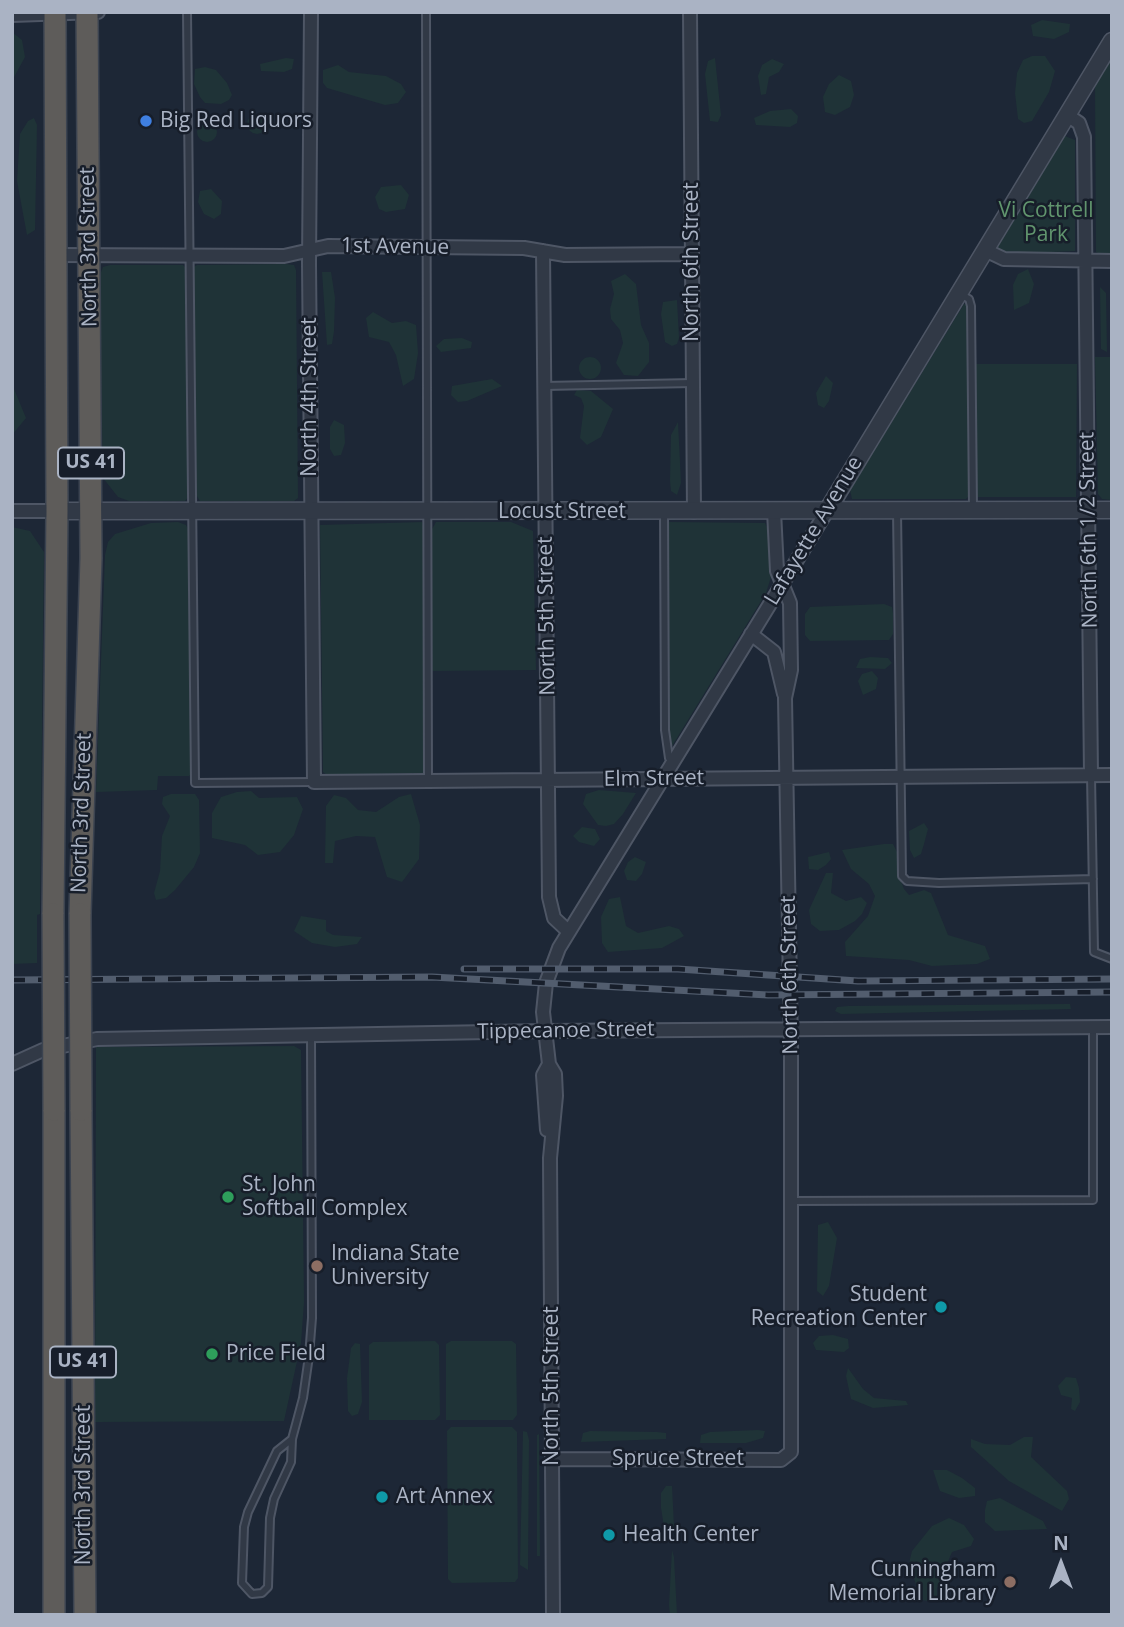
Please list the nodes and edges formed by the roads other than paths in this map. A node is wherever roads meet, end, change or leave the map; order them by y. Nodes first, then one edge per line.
1 (98, 12) edge
2 (187, 12) edge
3 (311, 12) edge
4 (426, 12) edge
5 (690, 12) edge
6 (87, 13) edge
7 (55, 14) edge
8 (12, 15) edge
9 (1112, 41) edge
10 (1067, 115) junction
11 (427, 248) junction
12 (985, 250) junction
13 (310, 251) junction
14 (543, 251) junction
15 (692, 254) junction
16 (90, 255) junction
17 (56, 256) junction
18 (188, 256) junction
19 (1087, 260) junction
20 (1112, 261) edge
21 (959, 293) junction
22 (693, 383) junction
23 (544, 386) junction
24 (897, 510) junction
25 (973, 510) junction
26 (1089, 510) junction
27 (1112, 510) edge
28 (12, 511) edge
29 (57, 511) junction
30 (774, 511) junction
31 (827, 511) junction
32 (91, 512) junction
33 (192, 512) junction
34 (427, 512) junction
35 (546, 512) junction
36 (664, 512) junction
37 (694, 512) junction
38 (311, 513) junction
39 (782, 583) junction
40 (751, 634) junction
41 (785, 698) junction
42 (673, 762) junction
43 (1091, 775) junction
44 (1112, 775) edge
45 (902, 777) junction
46 (663, 778) junction
47 (786, 778) junction
48 (548, 780) junction
49 (428, 781) junction
50 (314, 782) junction
51 (1093, 879) junction
52 (569, 932) junction
53 (1112, 959) edge
54 (1093, 1026) junction
55 (1112, 1027) edge
56 (791, 1028) junction
57 (546, 1031) junction
58 (311, 1036) junction
59 (18, 1060) edge
60 (791, 1201) junction
61 (292, 1439) junction
62 (792, 1442) joint
63 (552, 1459) junction
64 (54, 1615) edge
65 (85, 1615) edge
66 (554, 1615) edge

1 - 6 street
2 - 18 lane
3 - 13 street, North 4th Street
4 - 11 lane
5 - 15 street, North 6th Street
6 - 7 street
6 - 16 highway, North 3rd Street / US 41
7 - 8 street
7 - 17 highway, North 3rd Street / US 41
9 - 10 street, Lafayette Avenue
10 - 12 street, Lafayette Avenue
10 - 19 street, North 6th 1/2 Street
11 - 13 street, 1st Avenue
11 - 14 street, 1st Avenue
11 - 34 lane
12 - 19 street
12 - 21 street, Lafayette Avenue
13 - 18 street, 1st Avenue
13 - 38 street, North 4th Street
14 - 15 street, 1st Avenue
14 - 23 street, North 5th Street
15 - 22 street, North 6th Street
16 - 17 street, 1st Avenue
16 - 18 street, 1st Avenue
16 - 32 highway, North 3rd Street / US 41
17 - 29 highway, North 3rd Street / US 41
18 - 33 lane
19 - 20 street
19 - 26 street, North 6th 1/2 Street
21 - 25 lane
21 - 31 street, Lafayette Avenue
22 - 23 lane
22 - 37 street, North 6th Street
23 - 35 street, North 5th Street
24 - 25 street, Locust Street
24 - 31 street, Locust Street
24 - 45 lane
25 - 26 street, Locust Street
26 - 27 street, Locust Street
26 - 43 street, North 6th 1/2 Street
28 - 29 street, Locust Street
29 - 32 street, Locust Street
29 - 64 highway, North 3rd Street / US 41, bridge
30 - 31 street, Locust Street
30 - 37 street, Locust Street
30 - 39 street, North 6th Street
31 - 39 street, Lafayette Avenue
32 - 33 street, Locust Street
32 - 65 highway, North 3rd Street / US 41, bridge
33 - 38 street, Locust Street
33 - 50 lane, Elm Street
34 - 35 street, Locust Street
34 - 38 street, Locust Street
34 - 49 lane
35 - 36 street, Locust Street
35 - 48 street, North 5th Street
36 - 37 street, Locust Street
36 - 42 lane
38 - 50 street, North 4th Street
39 - 40 street, Lafayette Avenue
39 - 41 street, North 6th Street
40 - 41 street
40 - 42 street, Lafayette Avenue
41 - 47 street, North 6th Street
42 - 46 street, Lafayette Avenue
43 - 44 street, Elm Street
43 - 45 street, Elm Street
43 - 51 lane, North 6th 1/2 Street
45 - 47 street, Elm Street
45 - 51 lane
46 - 47 street, Elm Street
46 - 48 street, Elm Street
46 - 52 street, Lafayette Avenue
47 - 56 street, North 6th Street
48 - 49 street, Elm Street
48 - 52 street, North 5th Street
49 - 50 street, Elm Street
51 - 53 lane, North 6th 1/2 Street
52 - 57 street, Lafayette Avenue
54 - 55 street, Tippecanoe Street
54 - 56 street, Tippecanoe Street
54 - 60 lane
56 - 57 street, Tippecanoe Street
56 - 60 street, North 6th Street
57 - 58 street, Tippecanoe Street
57 - 63 street, North 5th Street
58 - 59 street, Tippecanoe Street
58 - 61 lane
60 - 62 street, North 6th Street
61 - 61 lane
62 - 63 street, Spruce Street
63 - 66 street, North 5th Street

